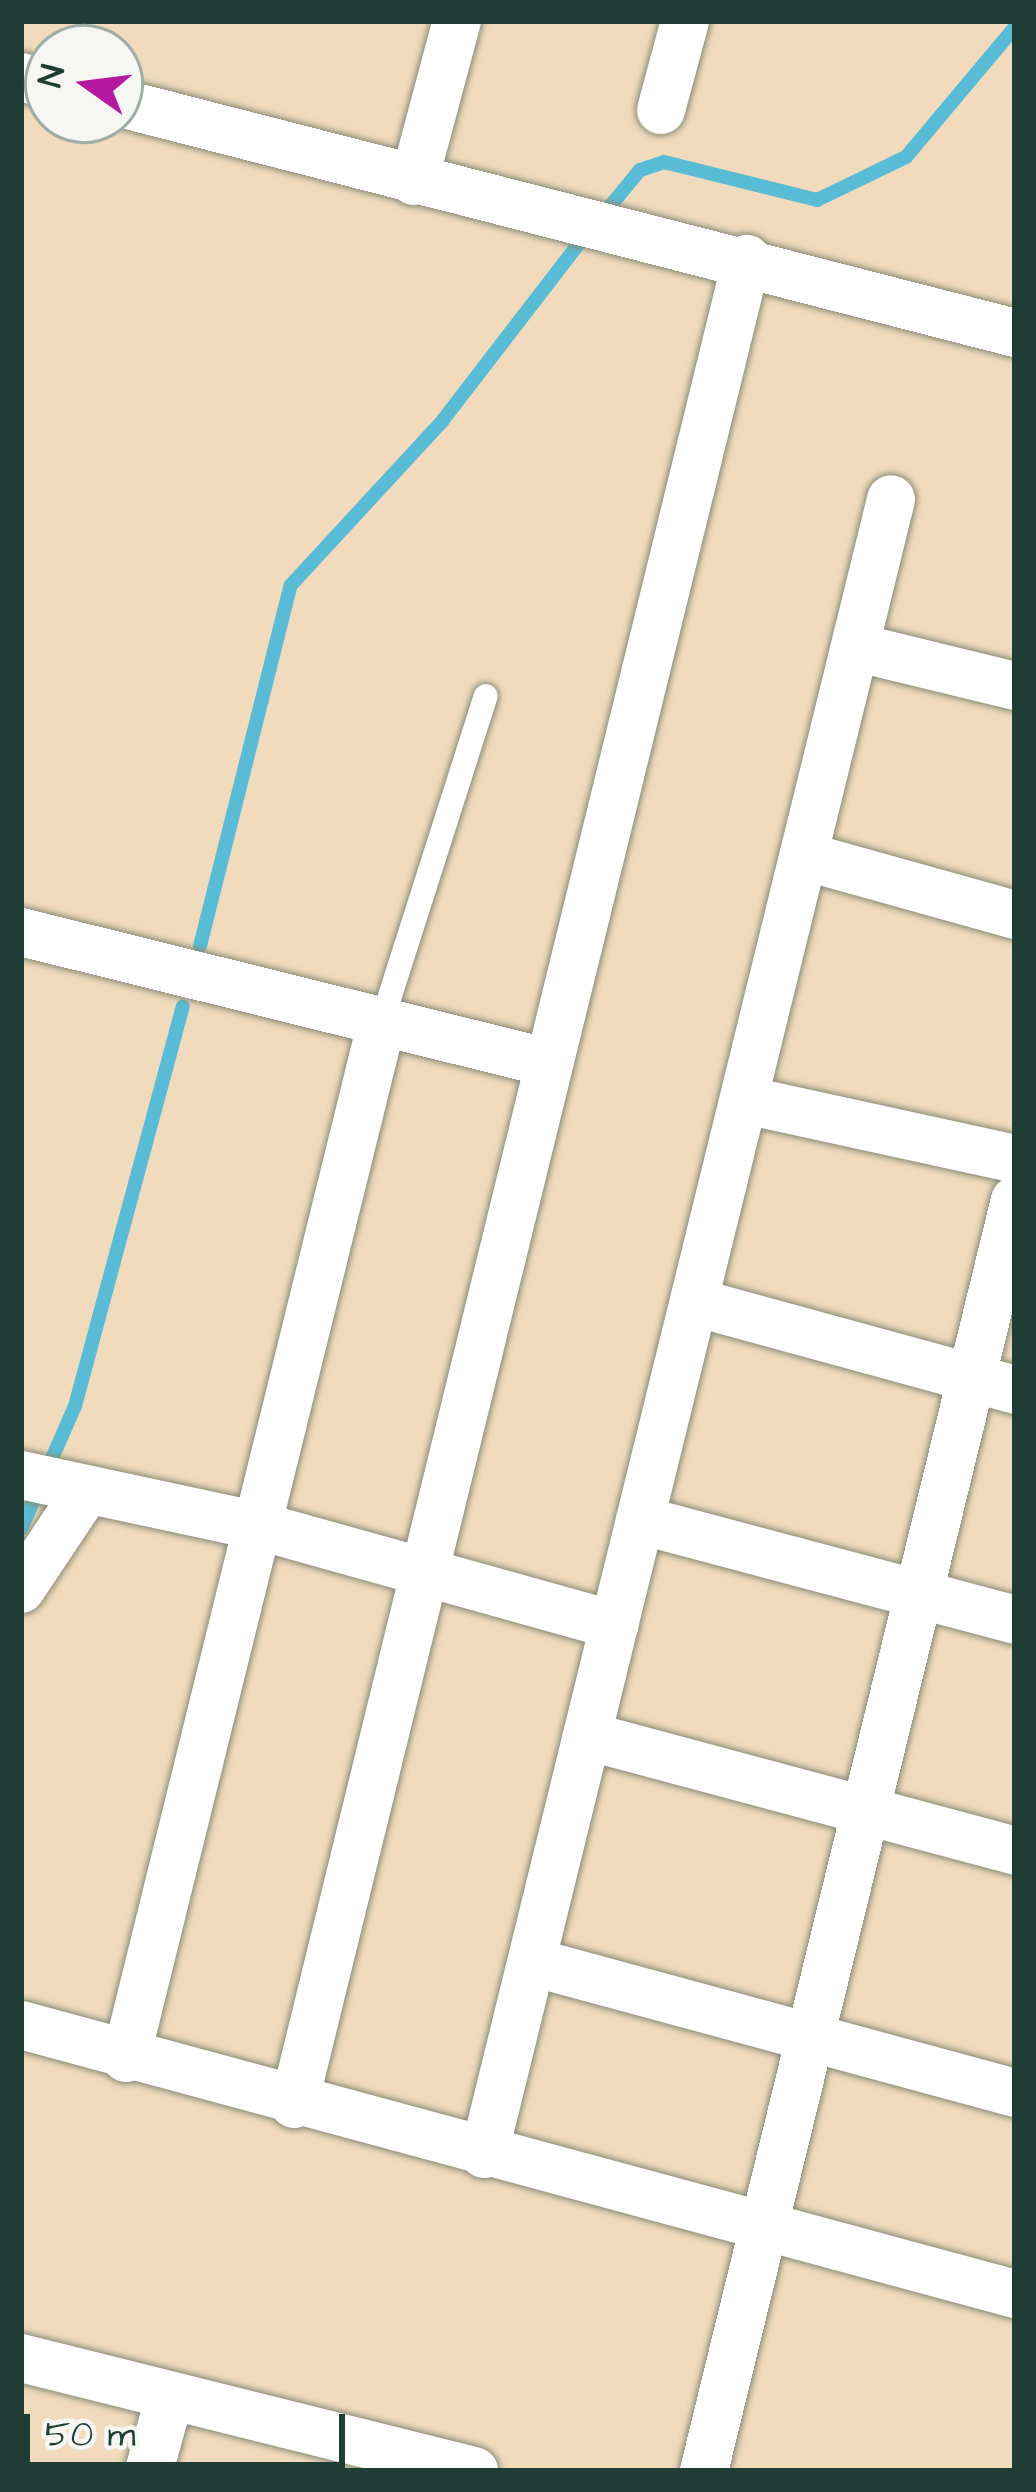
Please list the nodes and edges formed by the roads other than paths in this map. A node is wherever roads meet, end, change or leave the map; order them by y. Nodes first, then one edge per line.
1 (458, 21) edge
2 (686, 21) edge
3 (144, 109) edge
4 (661, 110) dead end
5 (415, 181) junction
6 (747, 259) junction
7 (1015, 333) edge
8 (891, 499) dead end
9 (855, 647) junction
10 (1015, 686) edge
11 (485, 696) dead end
12 (804, 856) junction
13 (1015, 915) edge
14 (21, 932) edge
15 (382, 1021) junction
16 (545, 1062) junction
17 (745, 1100) junction
18 (1015, 1160) edge
19 (1015, 1200) edge
20 (694, 1302) junction
21 (993, 1384) edge
22 (58, 1483) edge
23 (640, 1520) junction
24 (259, 1526) junction
25 (420, 1568) junction
26 (21, 1589) edge
27 (923, 1595) junction
28 (1015, 1620) edge
29 (614, 1625) junction
30 (587, 1736) junction
31 (867, 1809) junction
32 (1015, 1851) edge
33 (532, 1962) junction
34 (21, 2024) edge
35 (812, 2042) junction
36 (125, 2058) junction
37 (1015, 2092) edge
38 (294, 2104) junction
39 (484, 2154) junction
40 (764, 2228) junction
41 (1015, 2294) edge
42 (21, 2358) edge
43 (170, 2396) junction
44 (424, 2465) edge
45 (149, 2471) edge
46 (474, 2471) edge
47 (704, 2471) edge

1 - 5 street
2 - 4 street
3 - 5 street
5 - 6 street
6 - 7 street
6 - 16 street
8 - 9 street
9 - 10 street
9 - 12 street
11 - 15 lane
12 - 13 street
12 - 17 street
14 - 15 street
15 - 16 street
15 - 24 street
16 - 25 street
17 - 18 street
17 - 20 street
19 - 21 street
20 - 21 street
20 - 23 street
21 - 27 street
22 - 24 street
22 - 26 street
23 - 27 street
23 - 29 street
24 - 25 street
24 - 36 street
25 - 29 street
25 - 38 street
27 - 28 street
27 - 31 street
29 - 30 street
30 - 31 street
30 - 33 street
31 - 32 street
31 - 35 street
33 - 35 street
33 - 39 street
34 - 36 street
35 - 37 street
35 - 40 street
36 - 38 street
38 - 39 street
39 - 40 street
40 - 41 street
40 - 47 street
42 - 43 street
43 - 44 street
43 - 45 street
44 - 46 street

